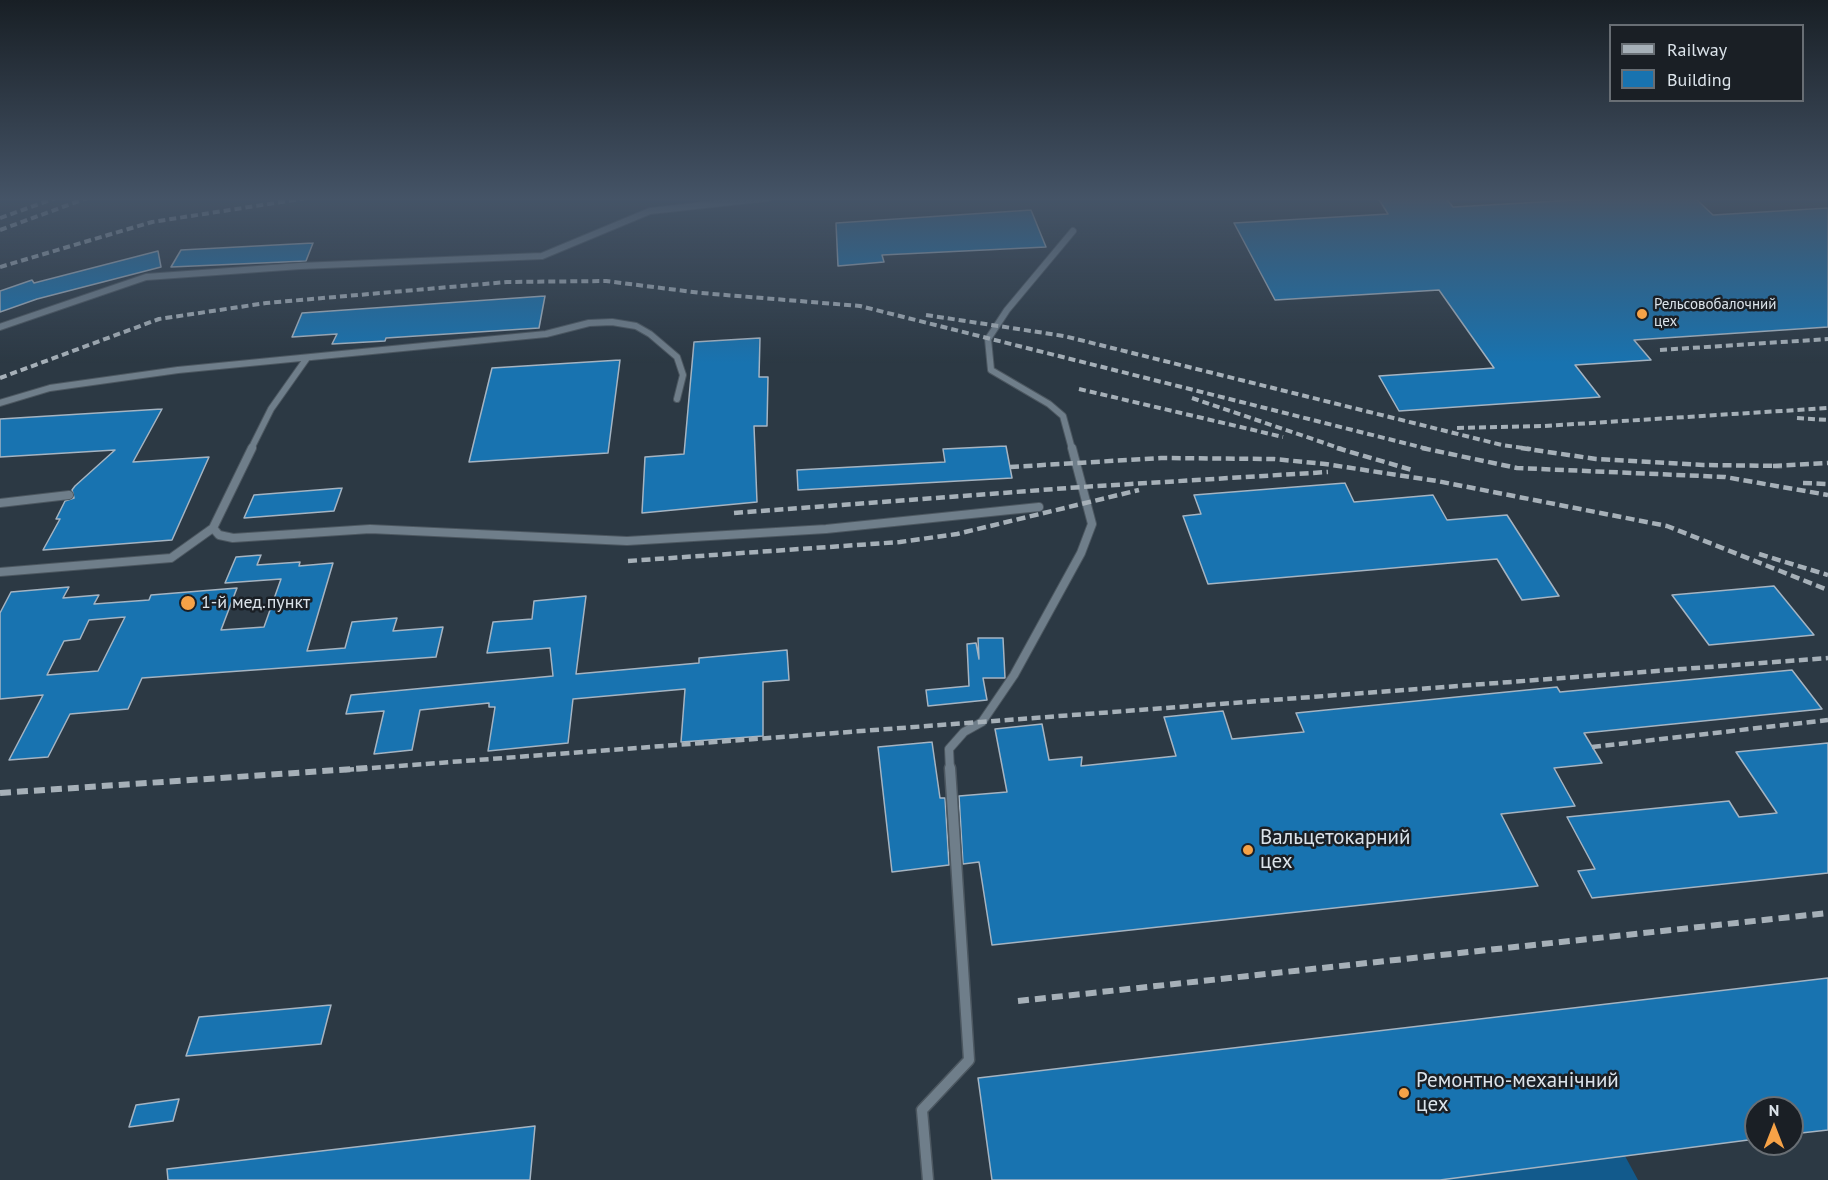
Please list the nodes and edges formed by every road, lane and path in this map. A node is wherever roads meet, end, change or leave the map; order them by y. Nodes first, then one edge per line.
1 (549, 253) edge
2 (1055, 253) edge
3 (0, 327) edge
4 (306, 358) junction
5 (677, 399) dead end
6 (0, 403) edge
7 (69, 495) dead end
8 (0, 503) edge
9 (1039, 507) dead end
10 (213, 528) junction
11 (0, 572) edge
12 (928, 1180) edge

1 - 3 lane
2 - 12 lane
4 - 5 lane
4 - 6 lane
4 - 10 lane
7 - 8 lane
9 - 10 lane
10 - 11 lane

